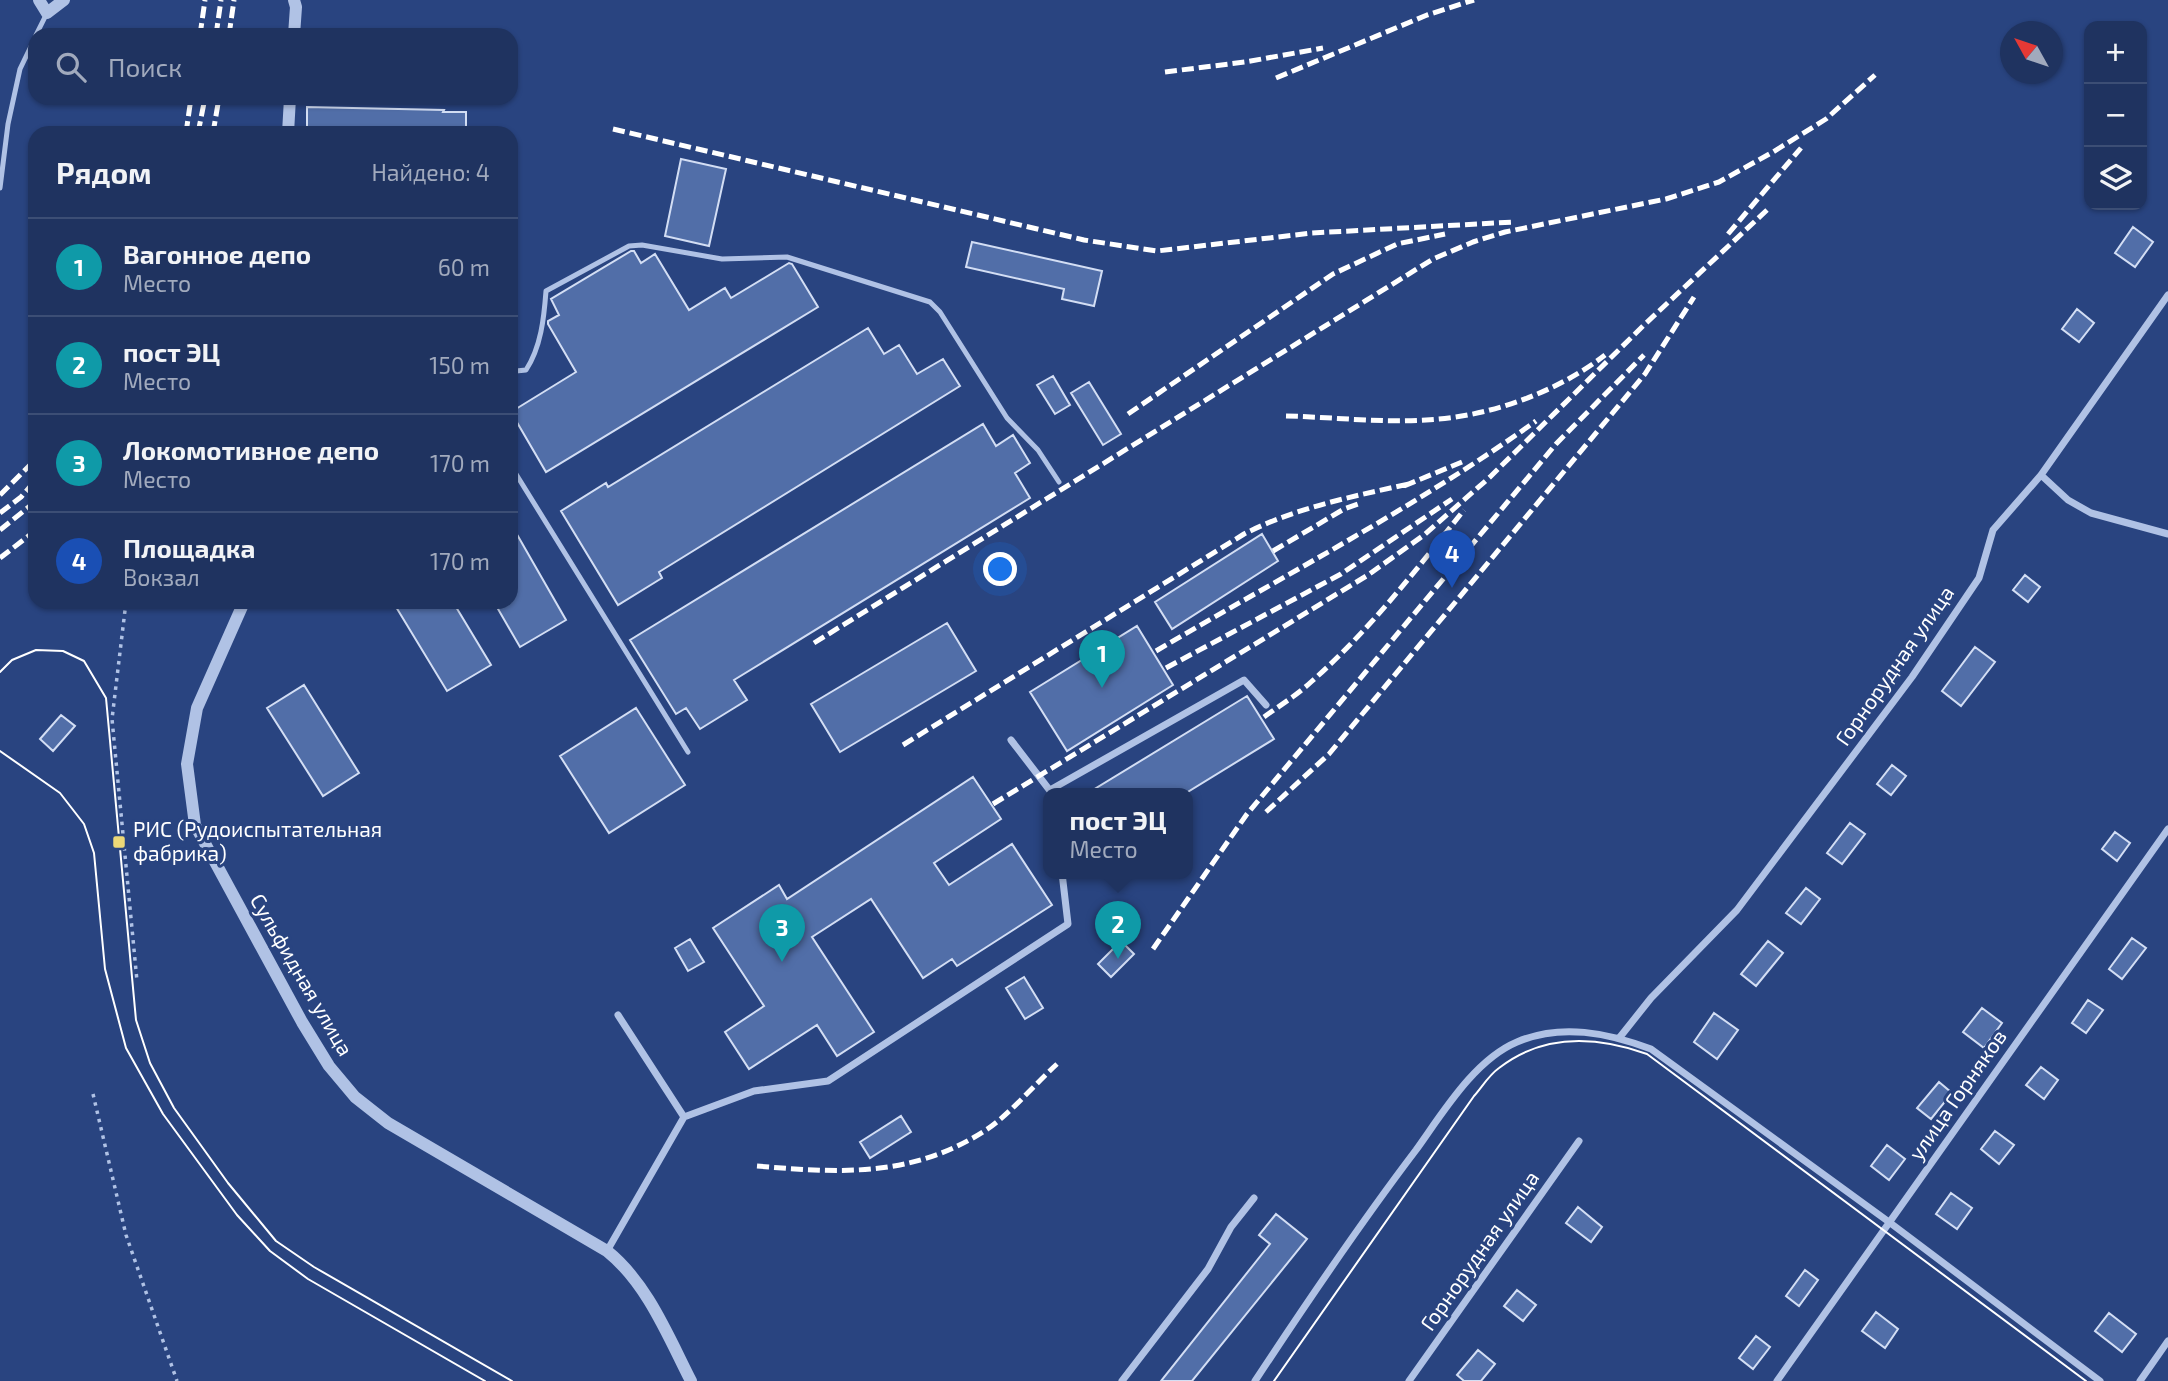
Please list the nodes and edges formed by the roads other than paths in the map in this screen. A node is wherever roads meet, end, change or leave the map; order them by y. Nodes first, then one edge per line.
1 (39, 0) edge
2 (64, 0) edge
3 (294, 0) edge
4 (47, 13) junction
5 (40, 28) edge
6 (294, 28) edge
7 (28, 52) edge
8 (290, 105) edge
9 (288, 126) edge
10 (0, 188) edge
11 (2168, 295) edge
12 (518, 371) edge
13 (2041, 475) junction
14 (518, 477) edge
15 (1059, 482) dead end
16 (2168, 534) edge
17 (241, 609) edge
18 (1266, 705) dead end
19 (1011, 740) dead end
20 (688, 752) dead end
21 (1049, 788) edge
22 (1056, 788) edge
23 (2168, 830) edge
24 (1063, 879) edge
25 (618, 1015) dead end
26 (1620, 1037) junction
27 (684, 1117) junction
28 (1579, 1141) dead end
29 (1254, 1198) dead end
30 (1889, 1222) junction
31 (607, 1251) junction
32 (2168, 1341) edge
33 (691, 1381) edge
34 (1122, 1381) edge
35 (1255, 1381) edge
36 (1409, 1381) edge
37 (1777, 1381) edge
38 (2100, 1381) edge
39 (2140, 1381) edge

1 - 4 street
2 - 4 street
3 - 6 street
4 - 5 lane
7 - 10 lane
8 - 9 street
11 - 13 street, Горнорудная улица
12 - 15 lane
13 - 16 street
13 - 26 street, Горнорудная улица
14 - 20 lane
17 - 31 street, Сульфидная улица
18 - 22 street
19 - 21 street
23 - 30 street, улица Горняков
24 - 27 street
25 - 27 street
26 - 30 street
26 - 35 street
27 - 31 street
28 - 36 street, Горнорудная улица
29 - 34 street
30 - 37 street, улица Горняков
30 - 38 street
31 - 33 street, Сульфидная улица
32 - 39 street

